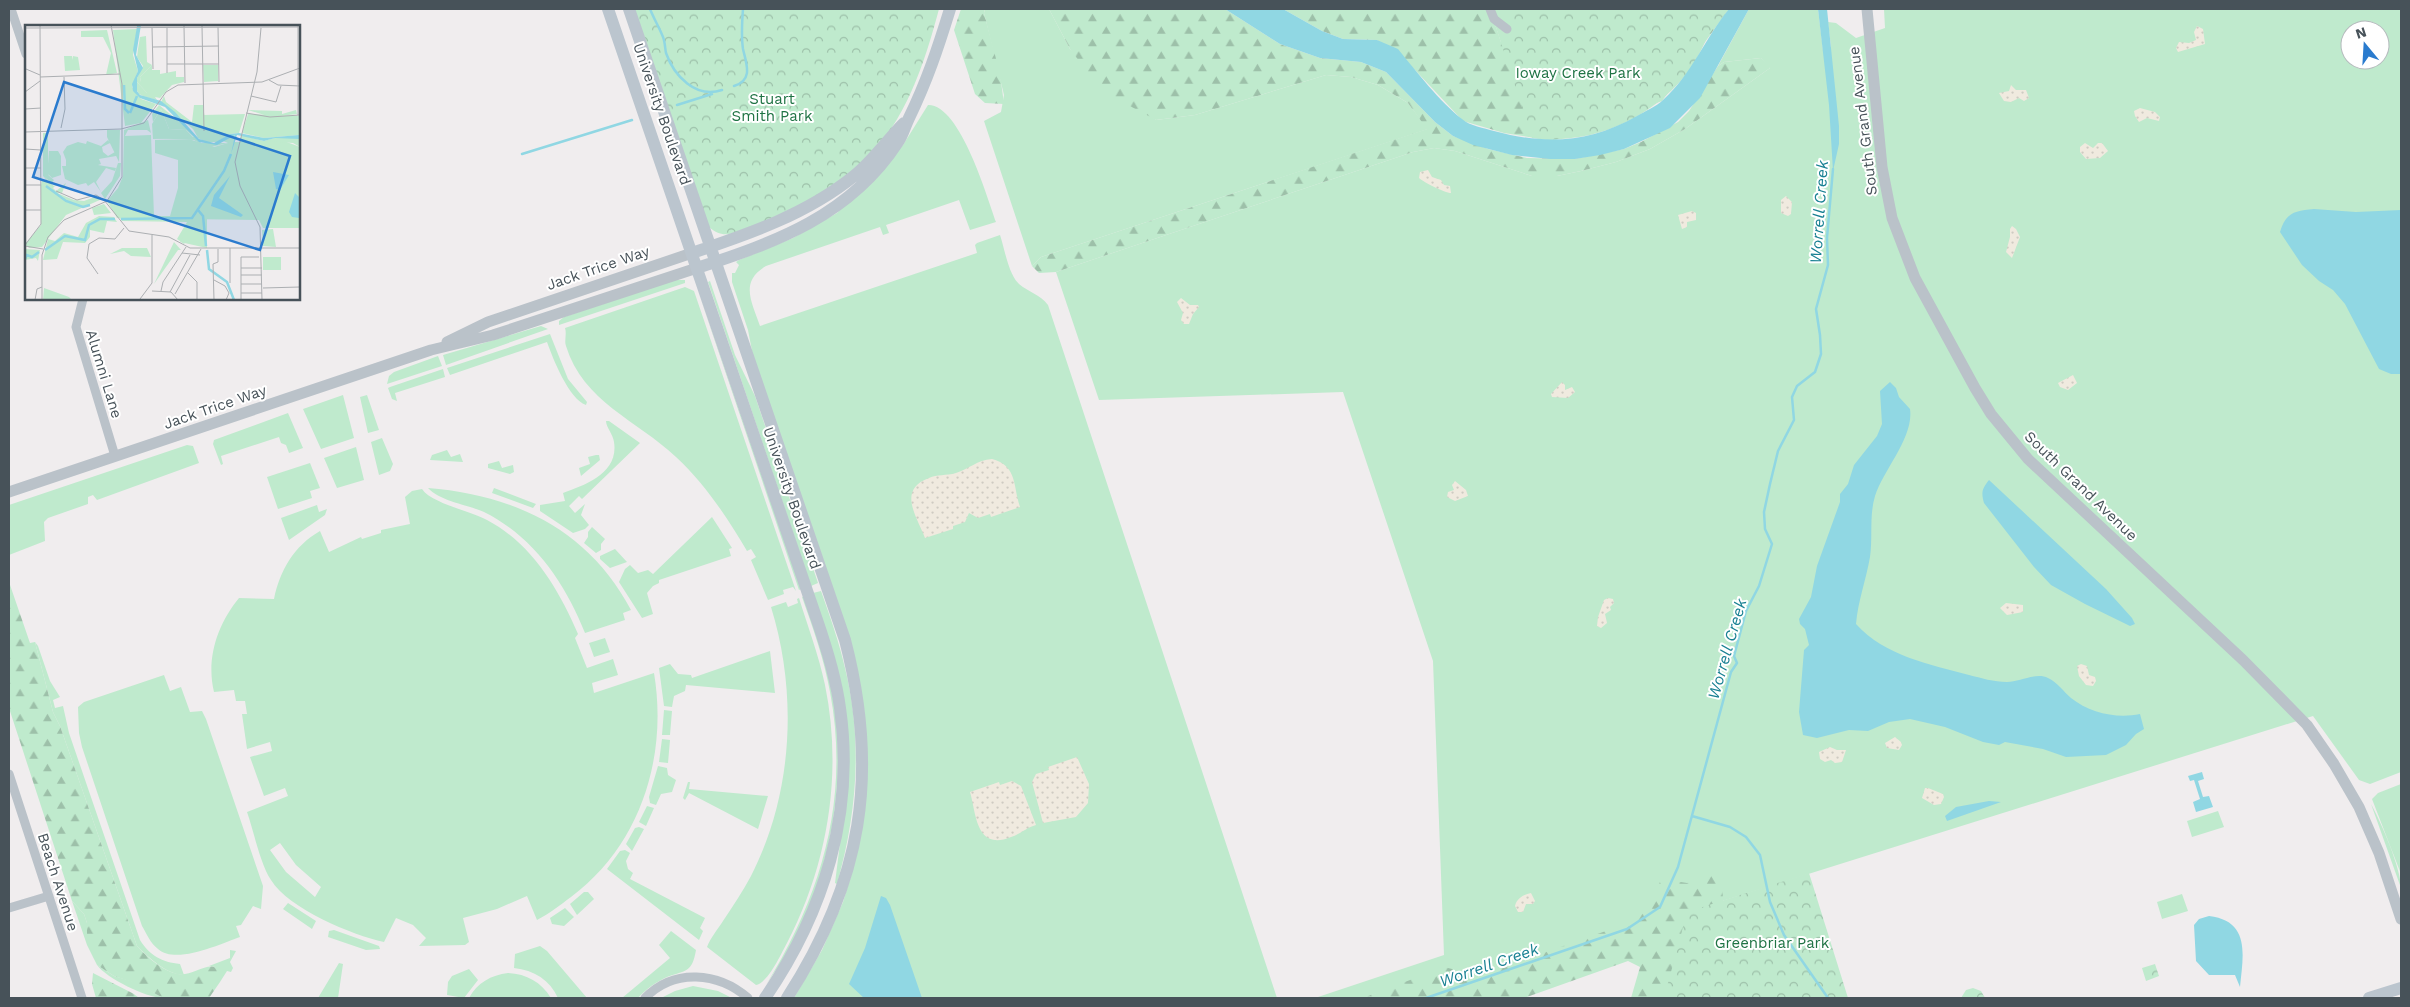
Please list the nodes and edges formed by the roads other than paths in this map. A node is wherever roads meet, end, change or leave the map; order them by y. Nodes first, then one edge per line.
1 (11, 9) edge
2 (608, 9) edge
3 (629, 9) edge
4 (950, 9) edge
5 (1490, 9) edge
6 (1867, 9) edge
7 (1507, 30) dead end
8 (25, 51) edge
9 (910, 118) junction
10 (711, 246) junction
11 (692, 252) junction
12 (716, 261) junction
13 (697, 268) junction
14 (82, 300) edge
15 (431, 350) junction
16 (115, 456) junction
17 (9, 492) edge
18 (9, 774) edge
19 (49, 896) junction
20 (9, 908) edge
21 (2401, 919) edge
22 (2401, 988) edge
23 (82, 998) edge
24 (645, 998) edge
25 (748, 998) edge
26 (765, 998) edge
27 (787, 998) edge
28 (2369, 998) edge

1 - 8 street
2 - 11 main road, University Boulevard
3 - 10 main road, University Boulevard
4 - 9 main road
5 - 7 street
6 - 21 street, South Grand Avenue
9 - 10 main road
9 - 12 main road
10 - 11 main road
10 - 12 main road, University Boulevard
11 - 13 main road, University Boulevard
11 - 15 street, Jack Trice Way
12 - 13 main road
12 - 27 main road, University Boulevard
13 - 15 street, Jack Trice Way
13 - 26 main road, University Boulevard
14 - 16 street, Alumni Lane
15 - 16 street, Jack Trice Way
16 - 17 street, Jack Trice Way
18 - 19 street, Beach Avenue
19 - 20 street
19 - 23 street, Beach Avenue
22 - 28 main road
24 - 25 street

